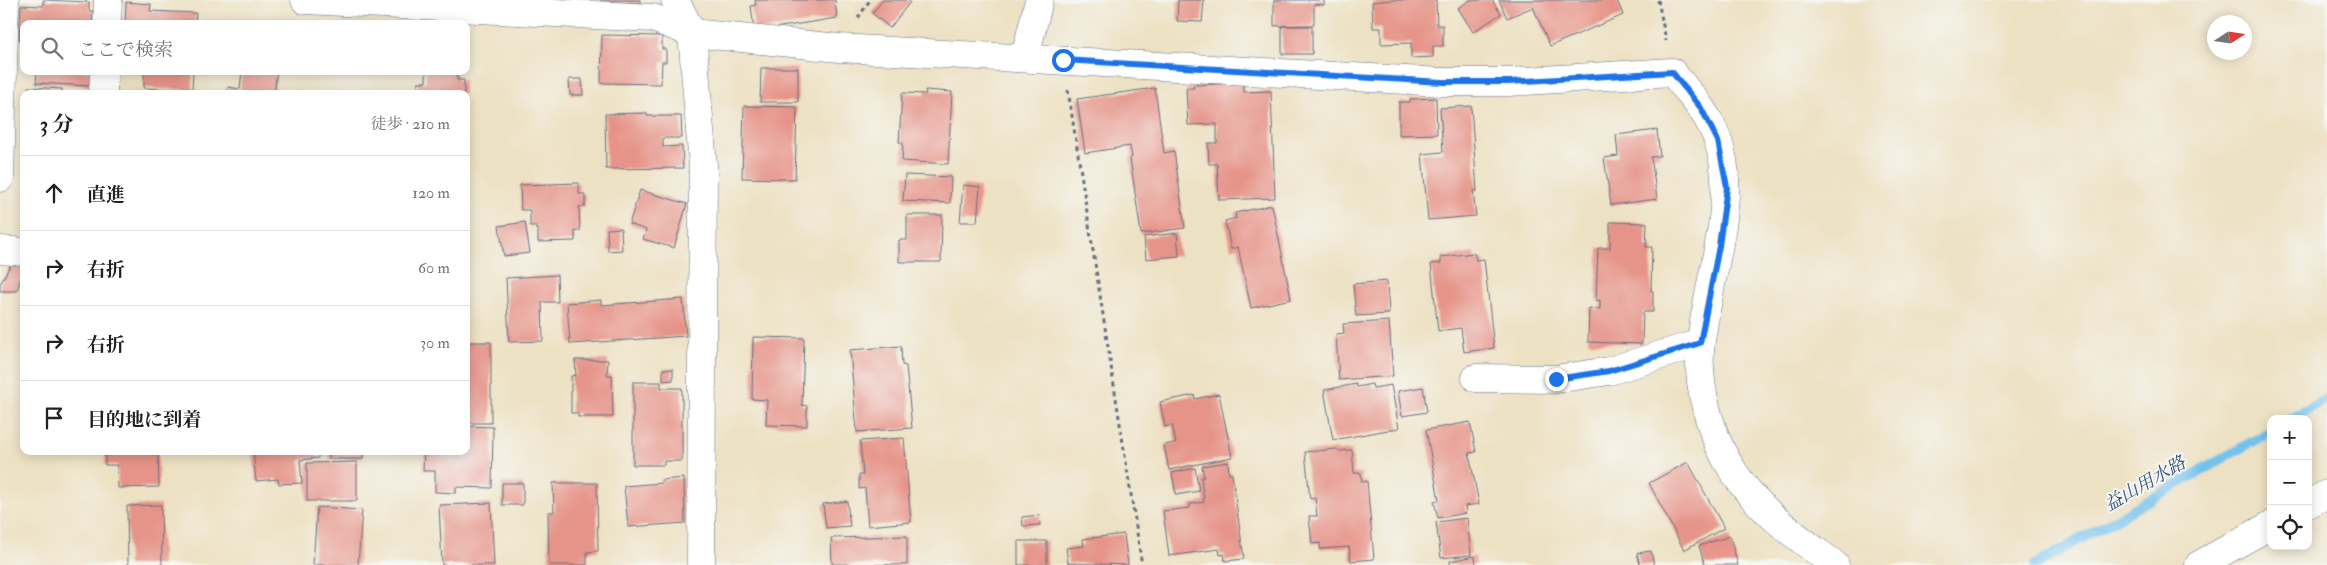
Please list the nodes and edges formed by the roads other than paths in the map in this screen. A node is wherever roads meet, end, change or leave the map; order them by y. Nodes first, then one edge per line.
1 (5, 0) edge
2 (108, 0) edge
3 (305, 0) edge
4 (675, 0) edge
5 (1039, 0) edge
6 (107, 20) edge
7 (692, 34) junction
8 (1025, 57) junction
9 (104, 75) edge
10 (103, 90) edge
11 (0, 178) edge
12 (0, 250) edge
13 (20, 252) edge
14 (1700, 343) junction
15 (1476, 378) dead end
16 (2327, 494) edge
17 (2312, 502) edge
18 (2267, 527) edge
19 (702, 565) edge
20 (1835, 565) edge
21 (2199, 565) edge

1 - 11 street
2 - 6 street
3 - 7 street
4 - 7 street
5 - 8 street
7 - 8 street
7 - 19 street
8 - 14 street
9 - 10 street
12 - 13 street
14 - 15 street
14 - 20 street
16 - 17 street
18 - 21 street

